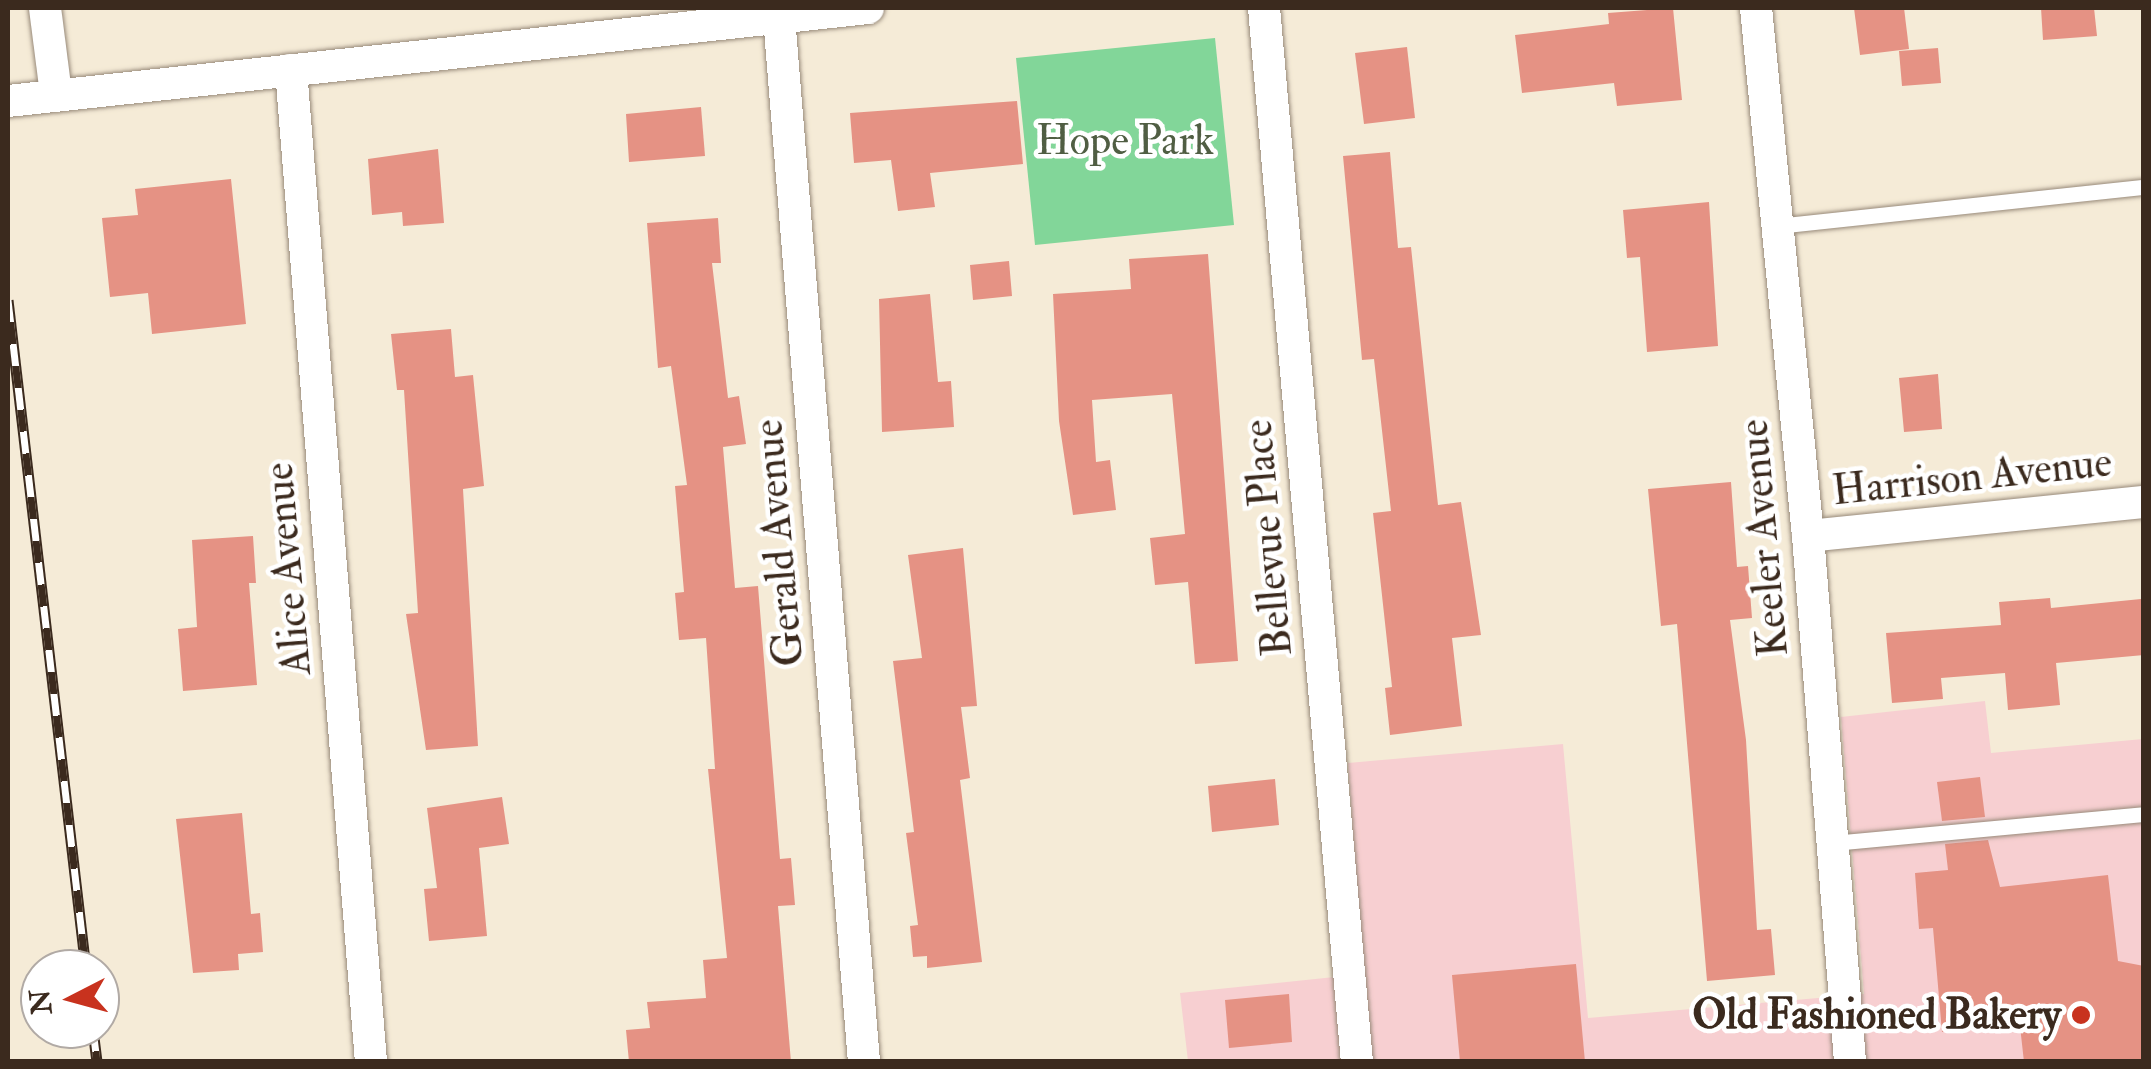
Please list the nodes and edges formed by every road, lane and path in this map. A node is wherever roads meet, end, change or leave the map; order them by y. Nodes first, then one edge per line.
1 (45, 8) edge
2 (868, 8) edge
3 (1264, 8) edge
4 (1756, 8) edge
5 (779, 17) junction
6 (291, 70) junction
7 (56, 94) junction
8 (8, 101) edge
9 (2144, 187) edge
10 (1777, 226) junction
11 (2144, 502) edge
12 (1808, 536) junction
13 (2144, 814) edge
14 (1832, 842) junction
15 (371, 1062) edge
16 (864, 1062) edge
17 (1357, 1062) edge
18 (1850, 1062) edge

1 - 7 street
2 - 5 street
3 - 17 street, Bellevue Place
4 - 10 street, Keeler Avenue
5 - 6 street
5 - 16 street, Gerald Avenue
6 - 7 street
6 - 15 street, Alice Avenue
7 - 8 street
9 - 10 lane
10 - 12 street, Keeler Avenue
11 - 12 street, Harrison Avenue
12 - 14 street, Keeler Avenue
13 - 14 lane
14 - 18 street, Keeler Avenue

